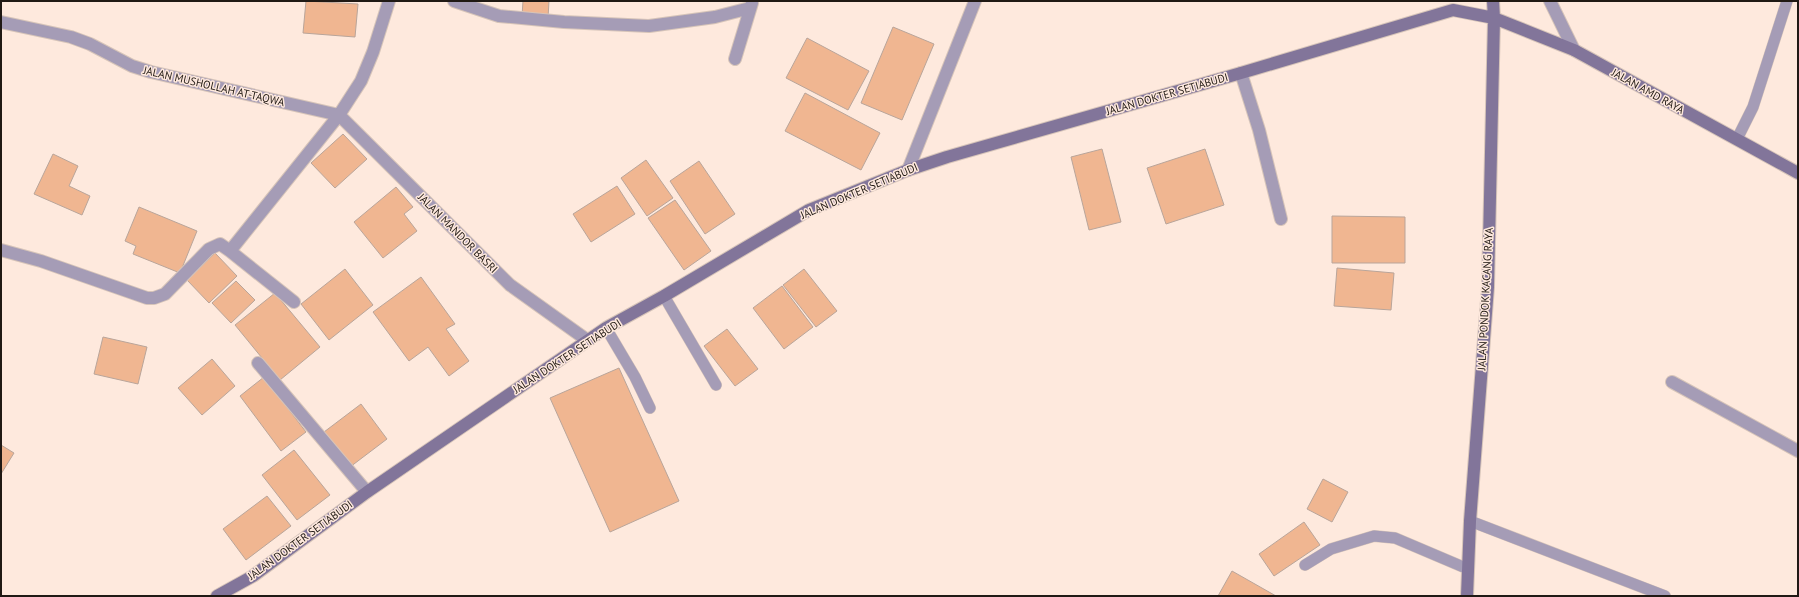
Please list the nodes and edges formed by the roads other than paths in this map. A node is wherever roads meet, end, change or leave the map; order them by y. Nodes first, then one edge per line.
1 (390, 1) edge
2 (454, 1) edge
3 (975, 1) edge
4 (1493, 1) edge
5 (1550, 1) edge
6 (1787, 1) edge
7 (751, 5) edge
8 (1494, 18) junction
9 (1, 22) edge
10 (1574, 50) junction
11 (735, 59) dead end
12 (1242, 73) junction
13 (339, 115) junction
14 (1737, 139) junction
15 (908, 170) junction
16 (1798, 173) edge
17 (1281, 219) dead end
18 (1, 250) edge
19 (230, 251) junction
20 (664, 296) junction
21 (294, 302) dead end
22 (606, 328) junction
23 (587, 340) junction
24 (258, 363) dead end
25 (1672, 382) dead end
26 (716, 385) dead end
27 (650, 408) dead end
28 (1798, 451) edge
29 (367, 492) junction
30 (1470, 521) junction
31 (1305, 565) dead end
32 (1468, 569) junction
33 (218, 596) edge
34 (1467, 596) edge
35 (1665, 596) edge

1 - 13 street
2 - 7 street
3 - 15 street
4 - 8 street, JALAN PONDOK KACANG RAYA
5 - 10 street
6 - 14 lane
7 - 11 street
8 - 10 street, JALAN AMD RAYA
8 - 12 street, JALAN DOKTER SETIABUDI
8 - 30 street, JALAN PONDOK KACANG RAYA
9 - 13 street, JALAN MUSHOLLAH AT-TAQWA
10 - 14 street, JALAN AMD RAYA
12 - 15 street, JALAN DOKTER SETIABUDI
12 - 17 street
13 - 19 street
13 - 23 street, JALAN MANDOR BASRI
14 - 16 street, JALAN AMD RAYA
15 - 20 street, JALAN DOKTER SETIABUDI
18 - 19 street
19 - 21 street
20 - 22 street, JALAN DOKTER SETIABUDI
20 - 26 lane
22 - 23 street, JALAN DOKTER SETIABUDI
22 - 27 lane
23 - 29 street, JALAN DOKTER SETIABUDI
24 - 29 street
25 - 28 street
29 - 33 street, JALAN DOKTER SETIABUDI
30 - 32 street, JALAN PONDOK KACANG RAYA
30 - 35 lane
31 - 32 lane
32 - 34 street, JALAN PONDOK KACANG RAYA

